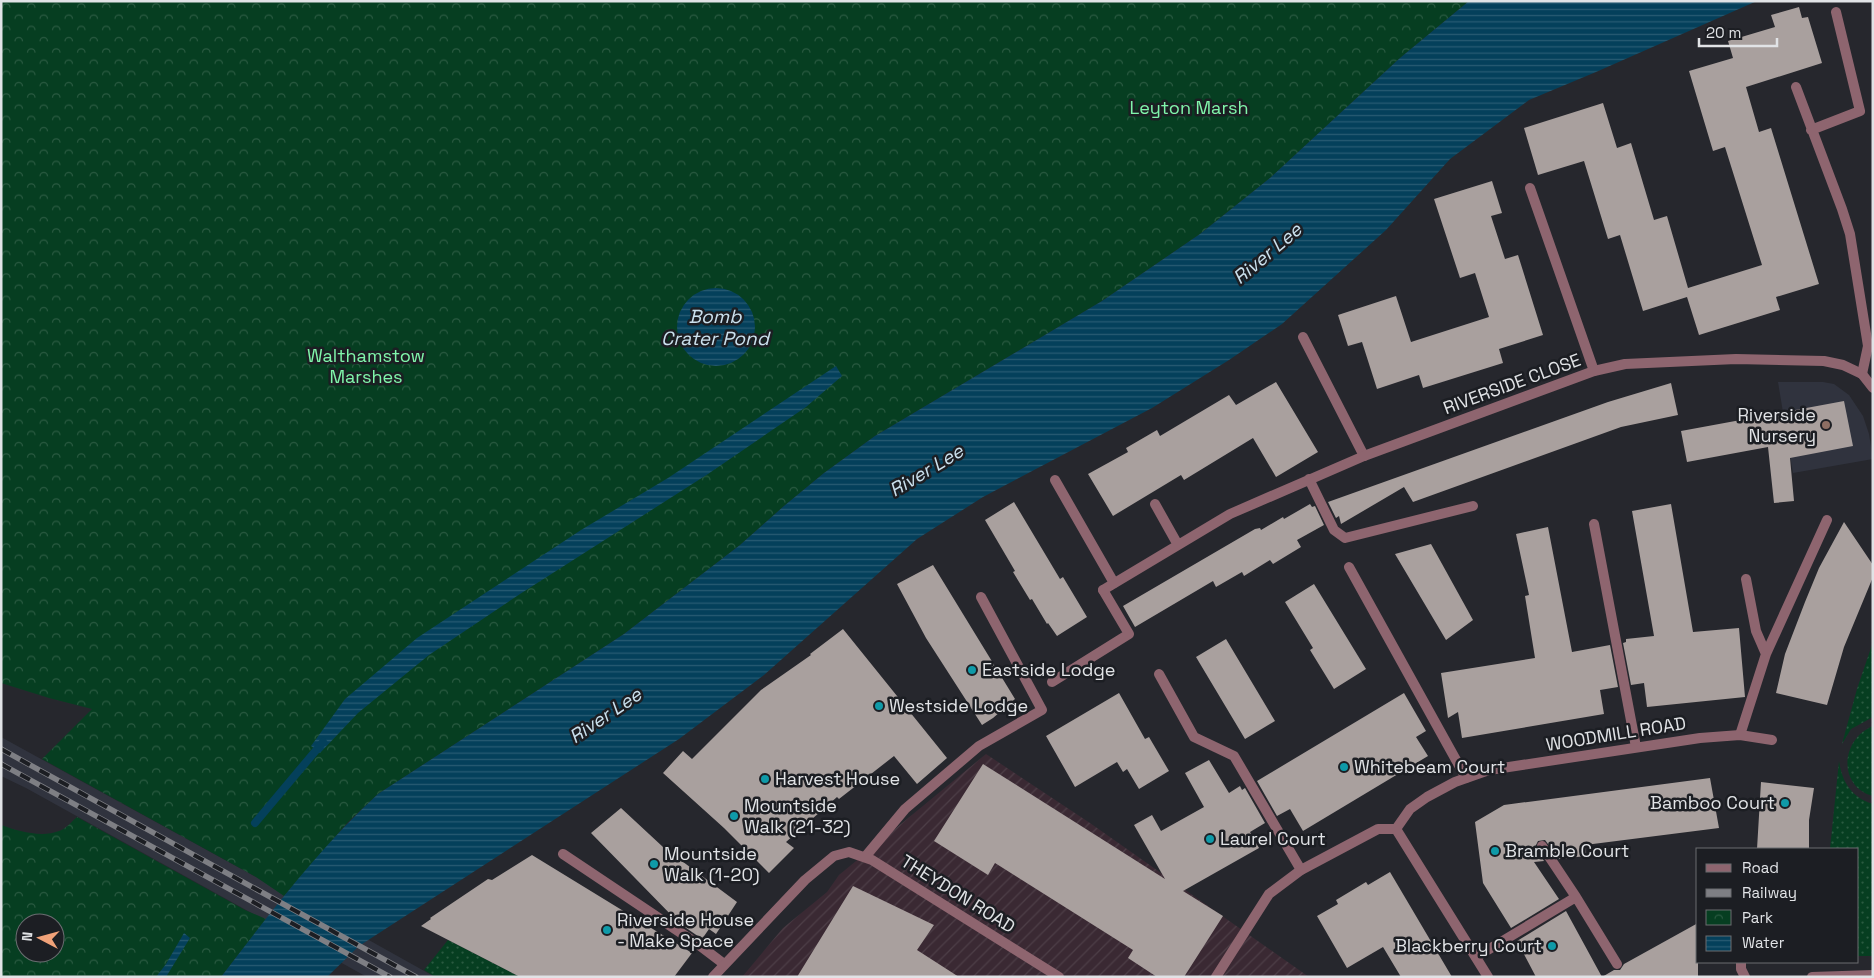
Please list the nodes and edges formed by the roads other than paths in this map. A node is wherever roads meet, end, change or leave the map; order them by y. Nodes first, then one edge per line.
1 (1836, 12) dead end
2 (1796, 87) dead end
3 (1811, 130) junction
4 (1530, 188) dead end
5 (1303, 337) dead end
6 (1594, 371) junction
7 (1862, 374) junction
8 (1873, 388) edge
9 (1364, 456) junction
10 (1309, 479) junction
11 (1055, 480) dead end
12 (1155, 504) dead end
13 (1473, 506) dead end
14 (1827, 520) dead end
15 (1594, 524) dead end
16 (1178, 545) junction
17 (1349, 567) dead end
18 (1746, 579) dead end
19 (1114, 583) junction
20 (981, 598) dead end
21 (1766, 654) junction
22 (1159, 674) dead end
23 (1052, 682) dead end
24 (1740, 735) junction
25 (1772, 740) dead end
26 (1636, 747) junction
27 (1466, 778) junction
28 (1396, 829) junction
29 (1542, 846) dead end
30 (563, 854) dead end
31 (865, 857) junction
32 (1302, 870) junction
33 (1576, 897) junction
34 (1476, 957) junction
35 (1741, 963) edge
36 (724, 964) junction
37 (1617, 964) dead end
38 (1873, 974) edge
39 (713, 977) edge
40 (1059, 977) edge
41 (1216, 977) edge
42 (1488, 977) edge
43 (1745, 977) edge
44 (1812, 977) edge

1 - 3 street
2 - 3 street
3 - 7 street
4 - 6 street
5 - 9 street
6 - 7 street, RIVERSIDE CLOSE
6 - 9 street, RIVERSIDE CLOSE
7 - 8 street, RIVERSIDE CLOSE
9 - 10 street, RIVERSIDE CLOSE
10 - 13 street
10 - 16 street, RIVERSIDE CLOSE
11 - 19 street
12 - 16 street
14 - 21 street
15 - 26 street
16 - 19 street, RIVERSIDE CLOSE
17 - 27 street
18 - 21 street
19 - 23 street, RIVERSIDE CLOSE
20 - 31 street
21 - 24 street
22 - 32 street
24 - 25 street, WOODMILL ROAD
24 - 26 street, WOODMILL ROAD
26 - 27 street, WOODMILL ROAD
27 - 28 street, WOODMILL ROAD
28 - 32 street
28 - 34 street
29 - 33 street
30 - 36 street
31 - 36 street, THEYDON ROAD
31 - 40 street, THEYDON ROAD
32 - 41 street
33 - 34 street
33 - 37 street
34 - 42 street
35 - 43 street
36 - 39 street
38 - 44 street

